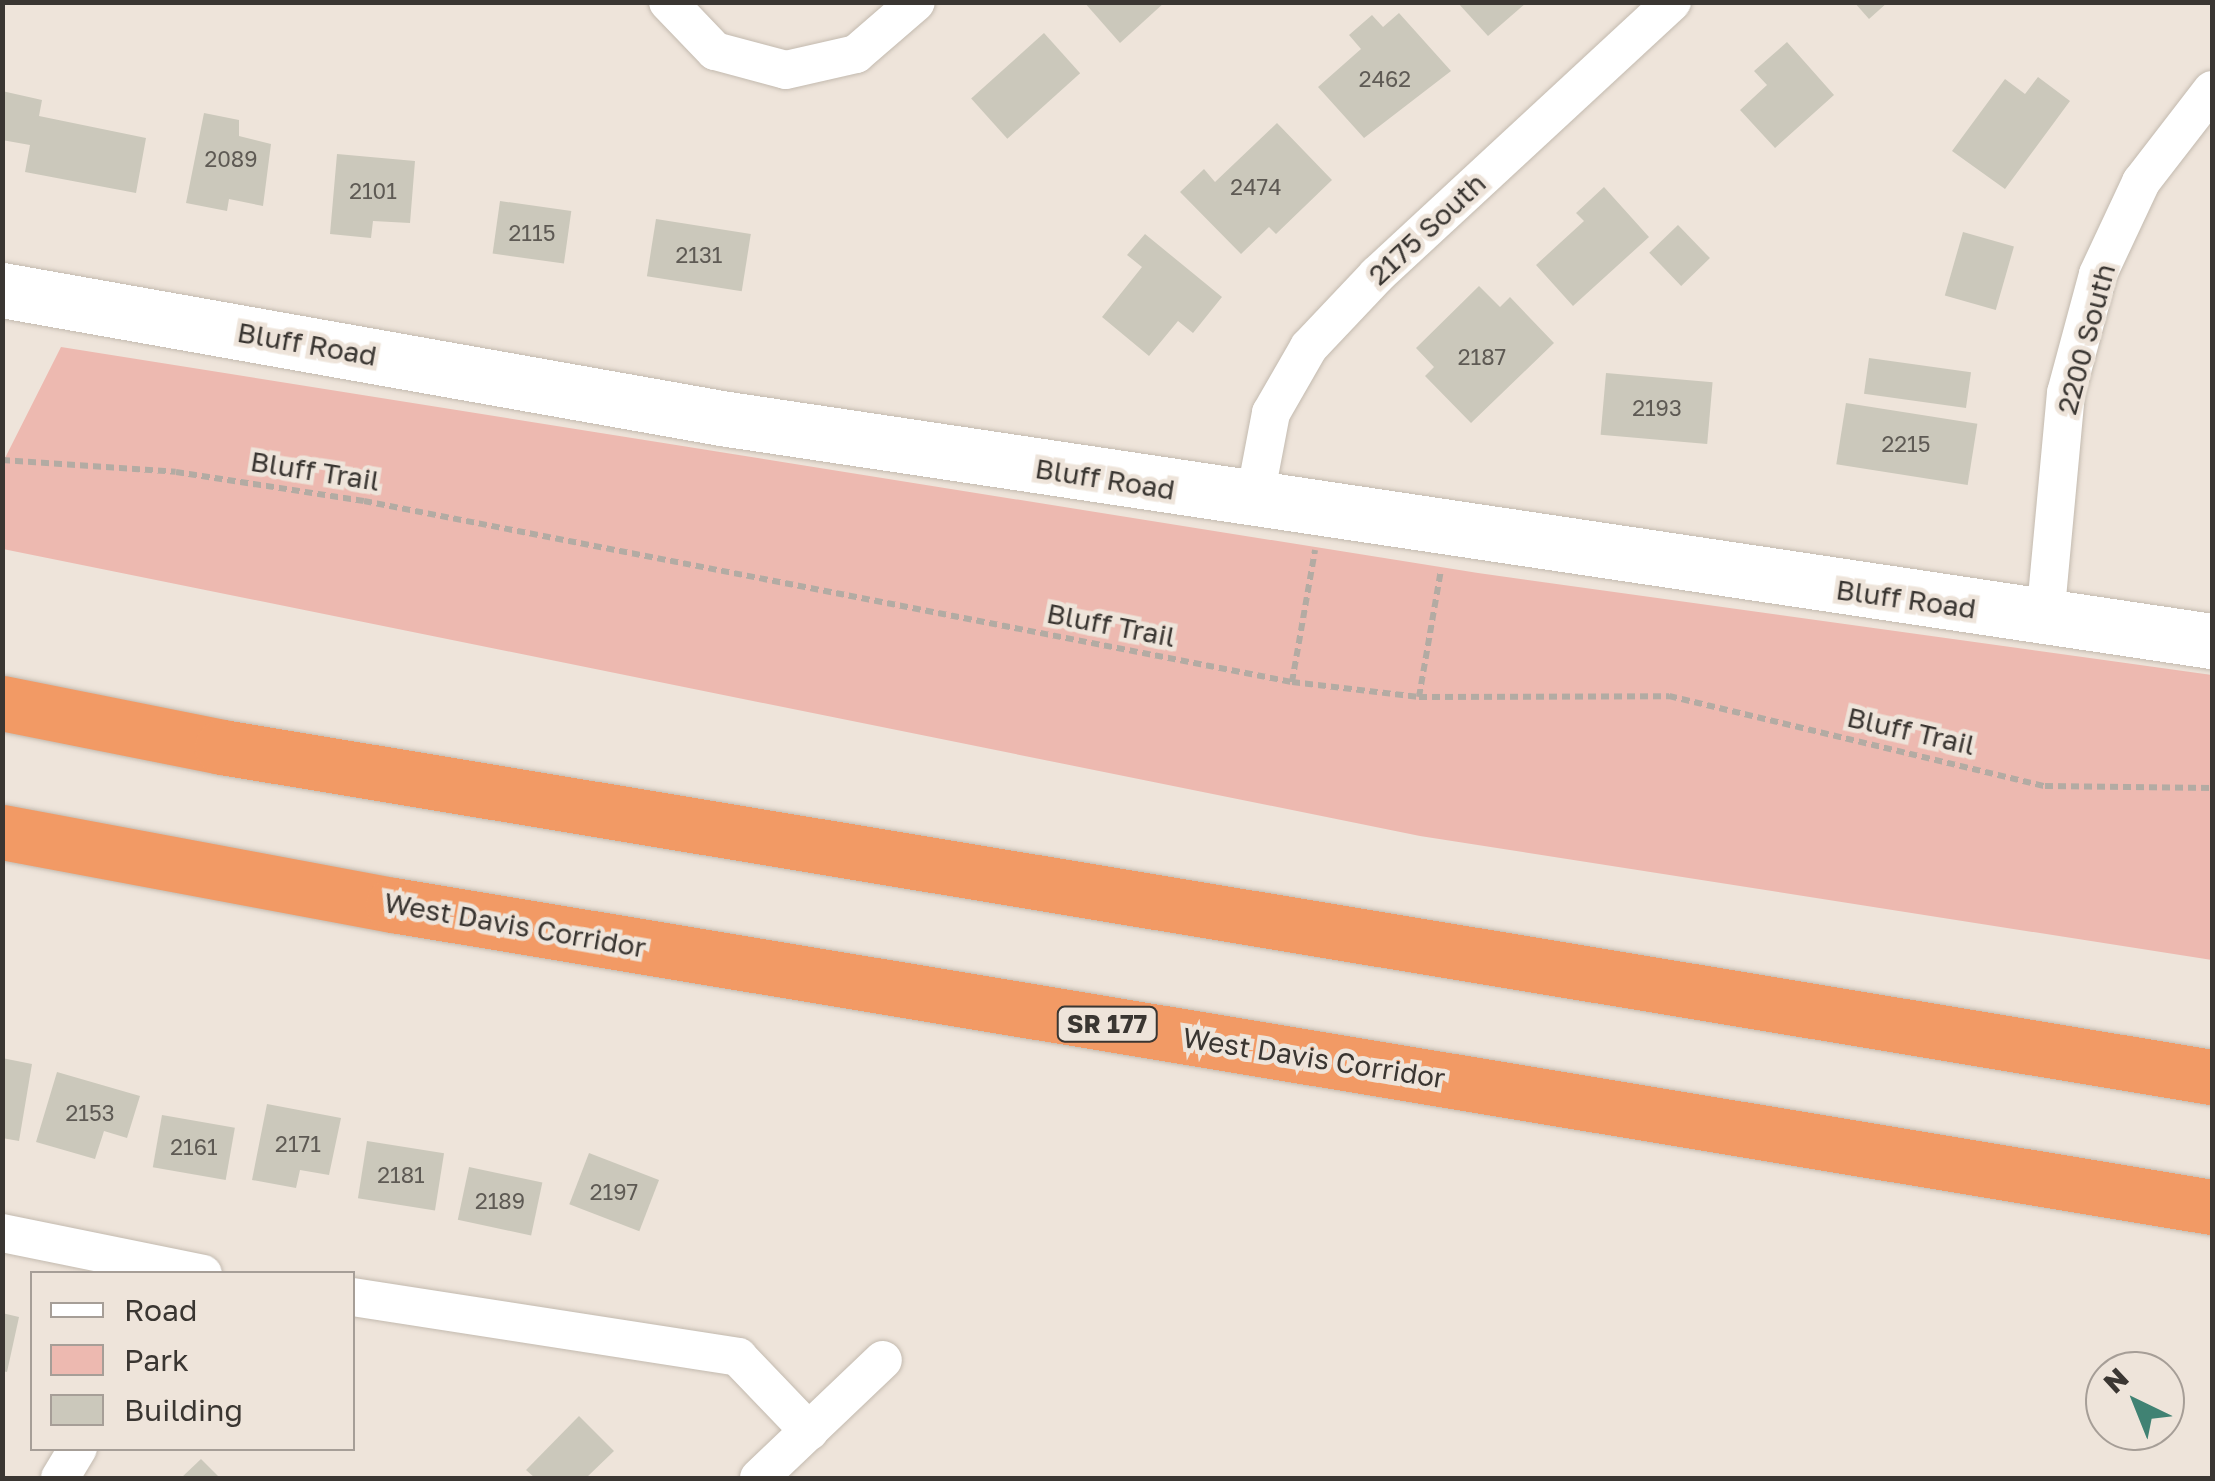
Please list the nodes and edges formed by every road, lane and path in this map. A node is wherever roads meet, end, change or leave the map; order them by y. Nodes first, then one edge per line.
1 (668, 2) edge
2 (916, 2) edge
3 (1672, 2) edge
4 (2212, 90) edge
5 (2, 290) edge
6 (2, 460) edge
7 (1254, 502) junction
8 (1321, 512) junction
9 (1448, 532) junction
10 (2045, 619) junction
11 (2212, 641) edge
12 (1292, 682) junction
13 (1419, 696) junction
14 (2, 703) edge
15 (2212, 788) edge
16 (2, 832) edge
17 (2212, 1077) edge
18 (2212, 1206) edge
19 (2, 1233) edge
20 (140, 1269) edge
21 (165, 1271) edge
22 (355, 1297) edge
23 (883, 1360) dead end
24 (810, 1431) junction
25 (76, 1451) edge
26 (60, 1478) edge
27 (760, 1478) edge

1 - 2 street
3 - 7 street, 2175 South
4 - 10 street, 2200 South
5 - 7 street, Bluff Road
6 - 12 path, Bluff Trail
7 - 8 street, Bluff Road
8 - 9 street, Bluff Road
8 - 12 path
9 - 10 street, Bluff Road
9 - 13 path
10 - 11 street, Bluff Road
12 - 13 path, Bluff Trail
13 - 15 path, Bluff Trail
14 - 17 highway
16 - 18 highway, West Davis Corridor / SR 177
19 - 20 street
20 - 21 street
22 - 24 street
23 - 24 street
24 - 27 street
25 - 26 street

